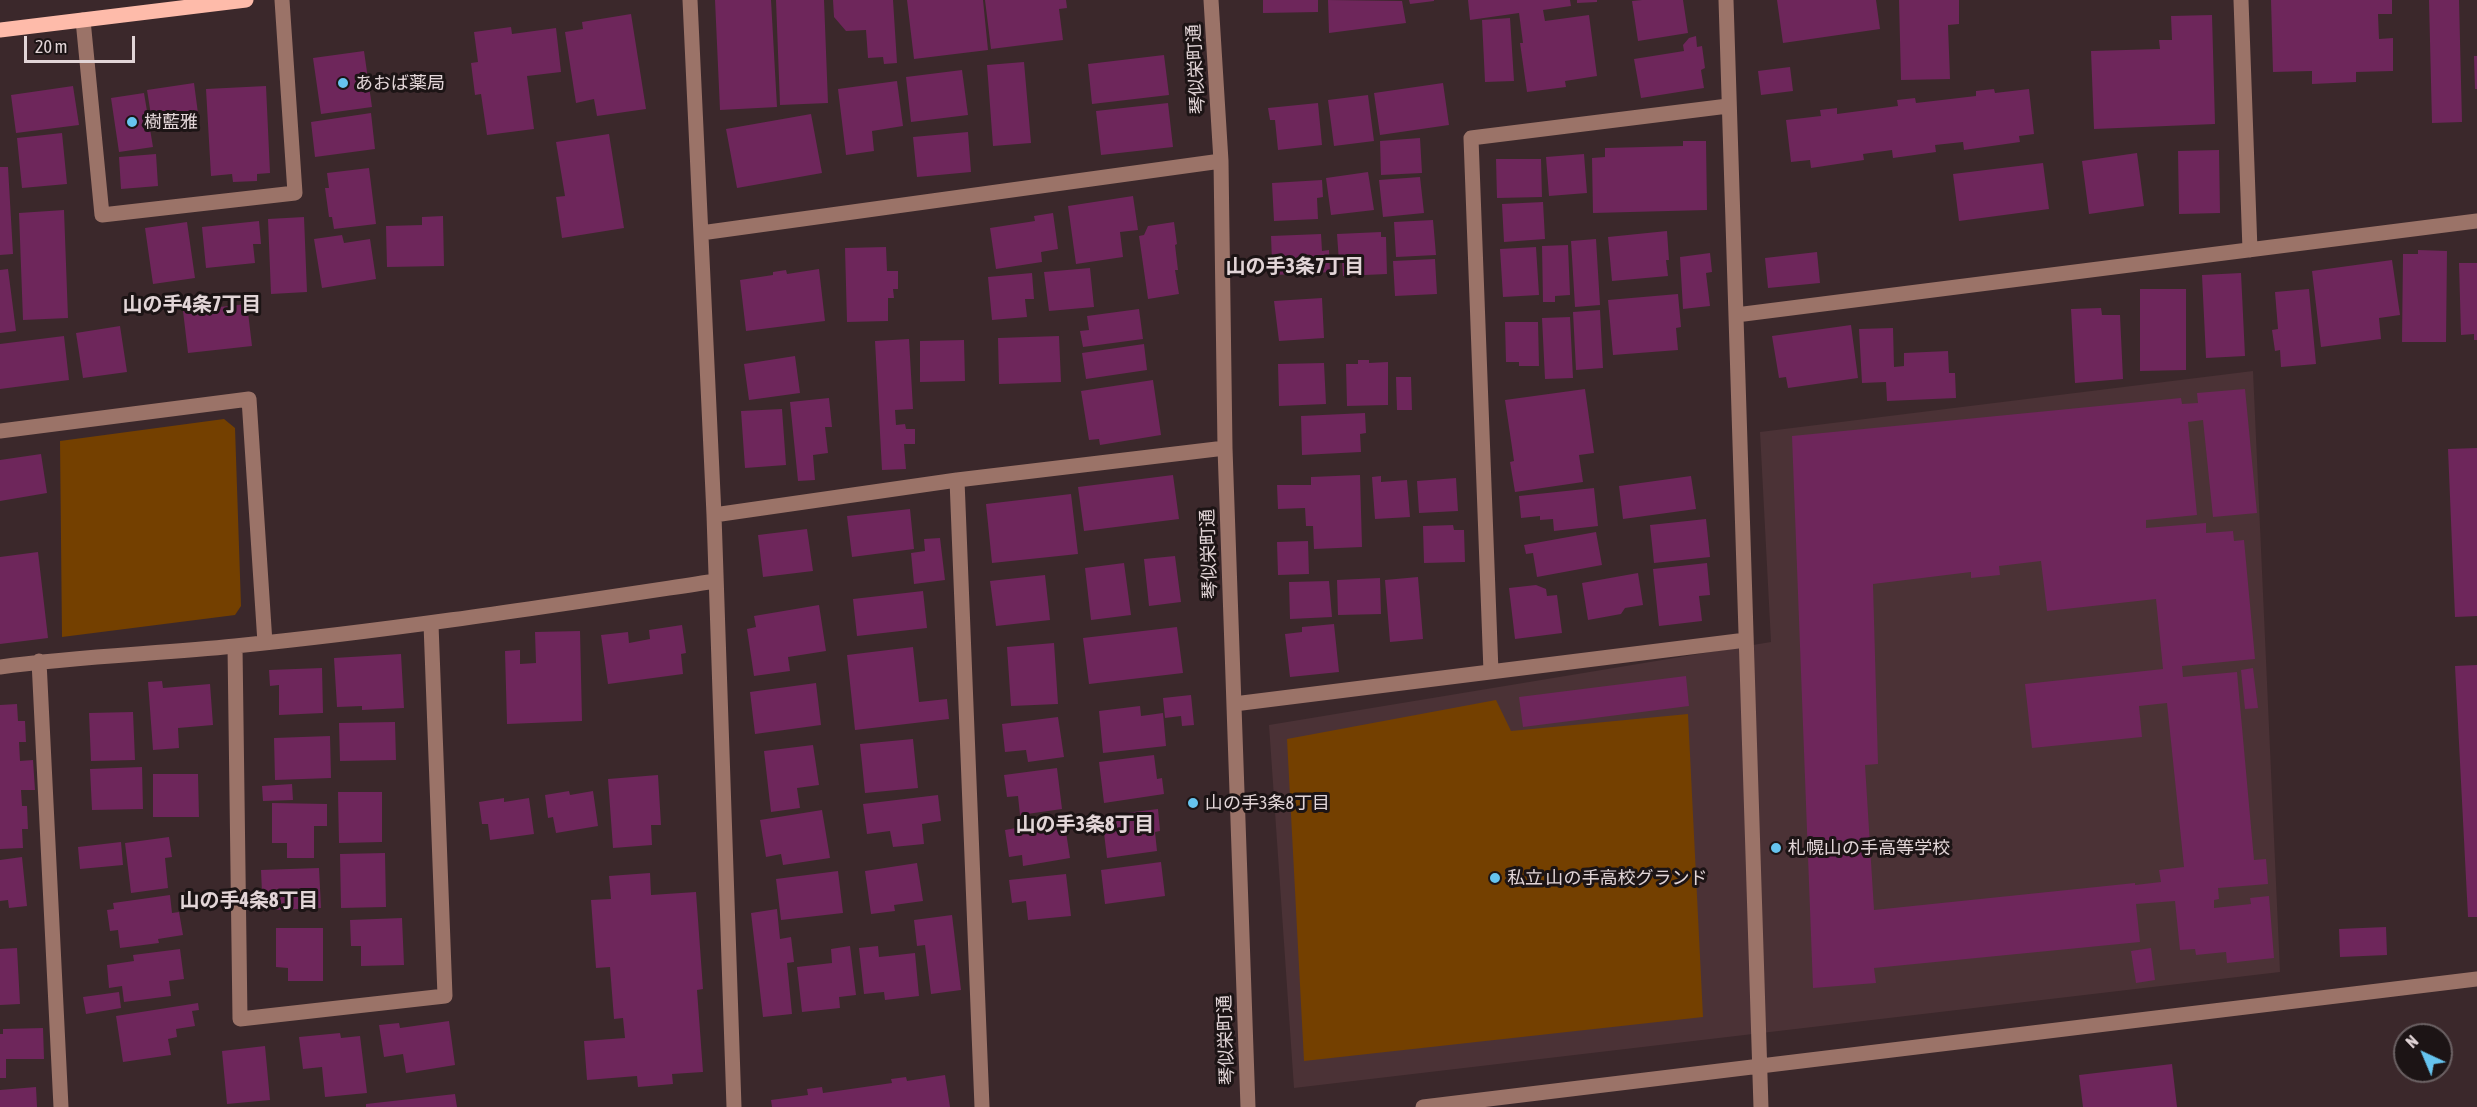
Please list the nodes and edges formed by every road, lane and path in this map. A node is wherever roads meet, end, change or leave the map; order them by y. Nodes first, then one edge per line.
1 (246, 0) edge
2 (282, 0) edge
3 (690, 0) edge
4 (1211, 0) edge
5 (1726, 0) edge
6 (2241, 0) edge
7 (83, 20) junction
8 (0, 30) edge
9 (1728, 106) junction
10 (1221, 161) junction
11 (2477, 221) edge
12 (701, 233) junction
13 (2250, 250) junction
14 (1736, 315) junction
15 (0, 431) edge
16 (1225, 448) junction
17 (957, 480) junction
18 (714, 515) junction
19 (717, 581) junction
20 (431, 624) junction
21 (1746, 640) junction
22 (265, 643) junction
23 (235, 646) junction
24 (39, 661) junction
25 (0, 667) edge
26 (1491, 672) junction
27 (1234, 704) junction
28 (2477, 979) edge
29 (1760, 1068) junction
30 (61, 1107) edge
31 (734, 1107) edge
32 (982, 1107) edge
33 (1248, 1107) edge
34 (1423, 1107) edge
35 (1761, 1107) edge

1 - 7 main road
2 - 7 street
3 - 12 street
4 - 10 street, 琴似栄町通
5 - 9 street
6 - 13 street
7 - 8 main road
9 - 14 street
9 - 26 street
10 - 12 street
10 - 16 street, 琴似栄町通
11 - 13 street
12 - 18 street
13 - 14 street
14 - 21 street
15 - 22 street
16 - 17 street
16 - 27 street, 琴似栄町通
17 - 18 street
17 - 32 street
18 - 19 street
19 - 20 street
19 - 31 street
20 - 22 street
20 - 23 street
21 - 26 street
21 - 29 street
22 - 23 street
23 - 24 street
24 - 25 street
24 - 30 street
26 - 27 street
27 - 33 street, 琴似栄町通
28 - 29 street
29 - 34 street
29 - 35 street

